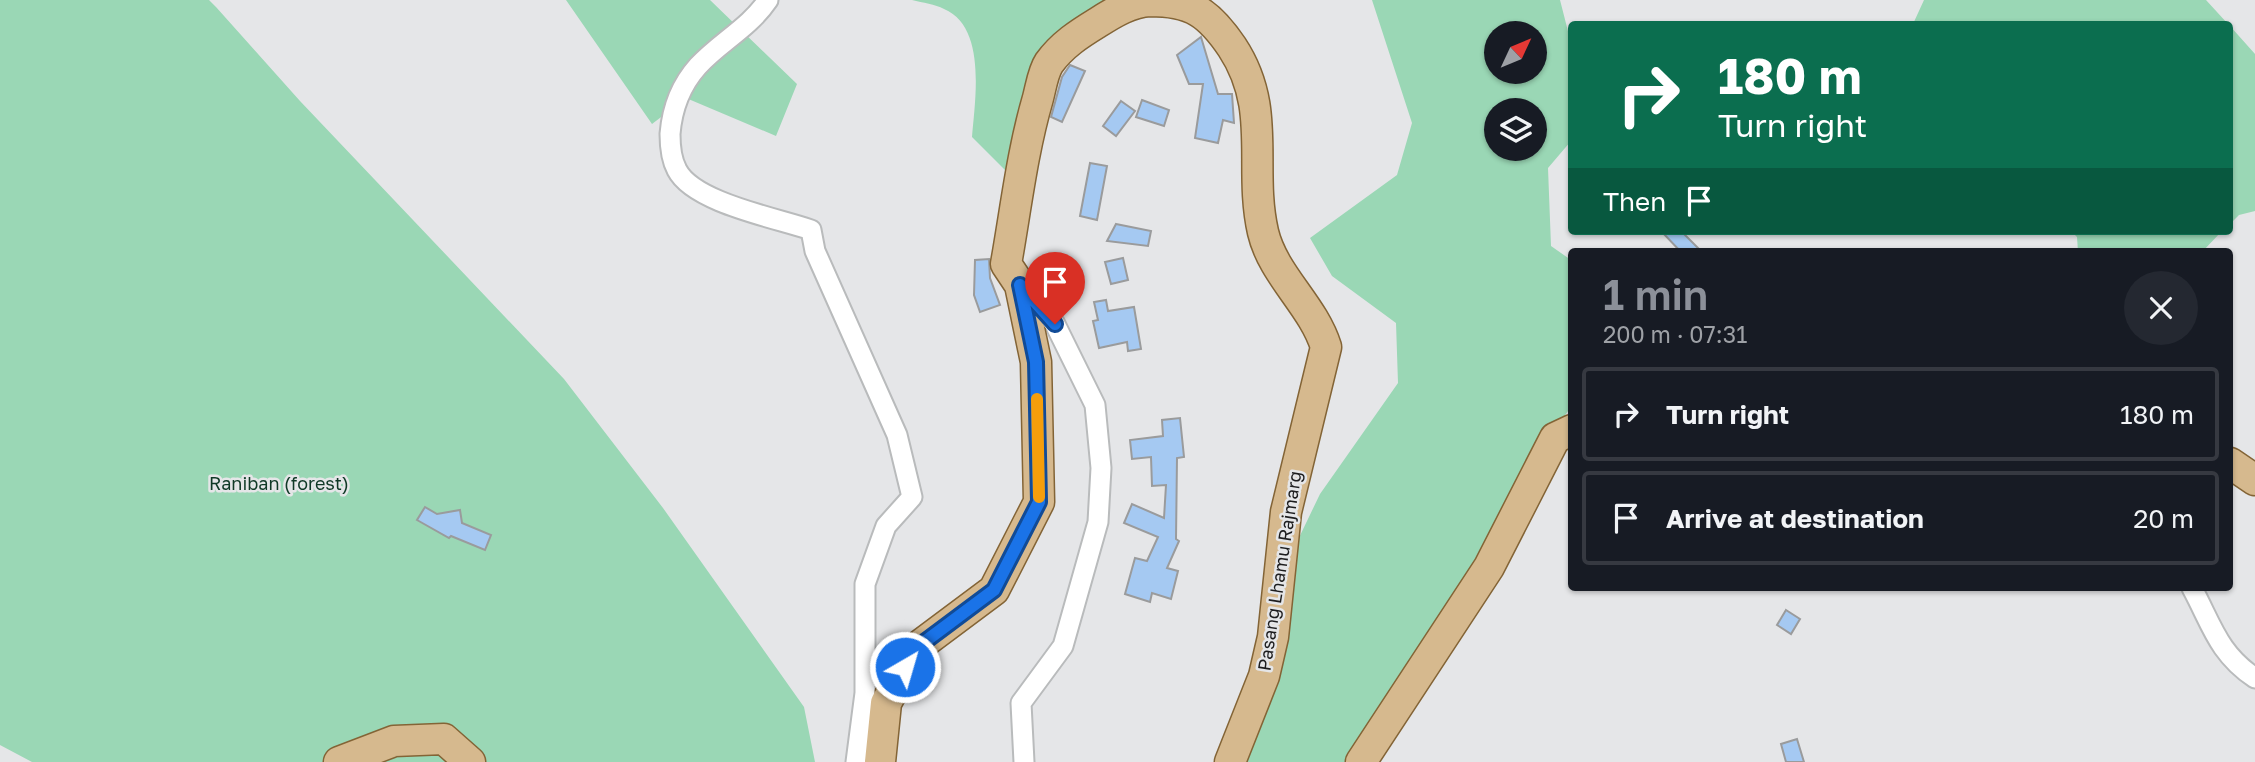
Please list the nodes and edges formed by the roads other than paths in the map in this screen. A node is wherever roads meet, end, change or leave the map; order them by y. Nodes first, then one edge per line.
1 (768, 0) edge
2 (1020, 285) junction
3 (1568, 432) edge
4 (2233, 465) edge
5 (2255, 480) edge
6 (2193, 591) edge
7 (2255, 678) edge
8 (338, 762) edge
9 (470, 762) edge
10 (856, 762) edge
11 (880, 762) edge
12 (1024, 762) edge
13 (1230, 762) edge
14 (1361, 762) edge

1 - 10 street
2 - 11 main road, Pasang Lhamu Rajmarg
2 - 12 street
2 - 13 main road, Pasang Lhamu Rajmarg
3 - 14 main road
4 - 5 main road
6 - 7 street
8 - 9 main road

